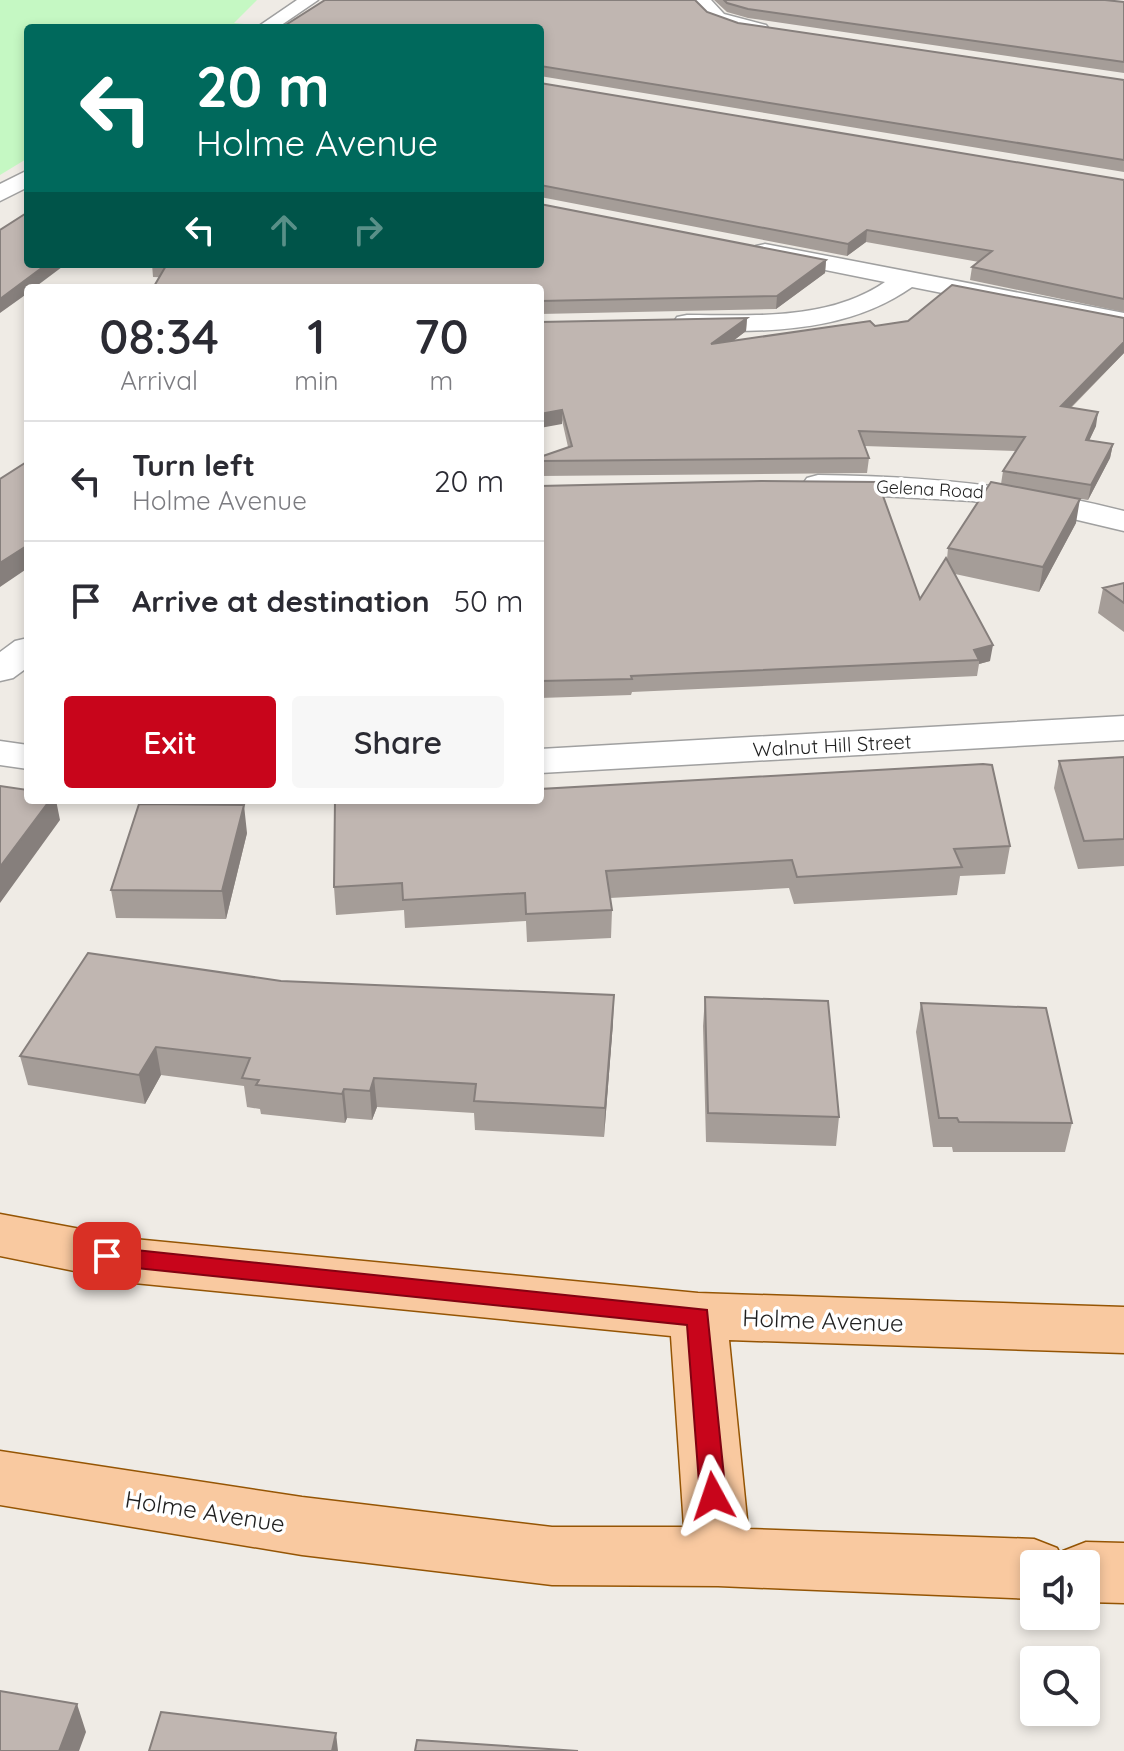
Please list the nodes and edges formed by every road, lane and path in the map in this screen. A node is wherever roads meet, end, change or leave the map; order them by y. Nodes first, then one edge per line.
1 (309, 0) edge
2 (702, 1) edge
3 (271, 24) edge
4 (778, 32) edge
5 (24, 179) edge
6 (0, 194) edge
7 (739, 246) edge
8 (907, 279) junction
9 (1124, 321) edge
10 (664, 323) edge
11 (792, 486) edge
12 (1124, 521) edge
13 (24, 652) edge
14 (0, 670) edge
15 (1124, 728) edge
16 (0, 753) edge
17 (24, 756) edge
18 (544, 761) edge
19 (0, 1235) edge
20 (698, 1316) junction
21 (1124, 1330) edge
22 (0, 1478) edge
23 (718, 1557) junction
24 (1020, 1568) edge
25 (1100, 1572) edge
26 (1124, 1573) edge

1 - 3 street
2 - 4 street
5 - 6 street
7 - 8 street
8 - 9 street
8 - 10 street
11 - 12 street, Gelena Road
13 - 14 street
15 - 18 street, Walnut Hill Street
16 - 17 street
19 - 20 main road, Holme Avenue
20 - 21 main road, Holme Avenue
20 - 23 main road
22 - 23 main road, Holme Avenue
23 - 24 main road, Holme Avenue
25 - 26 main road

